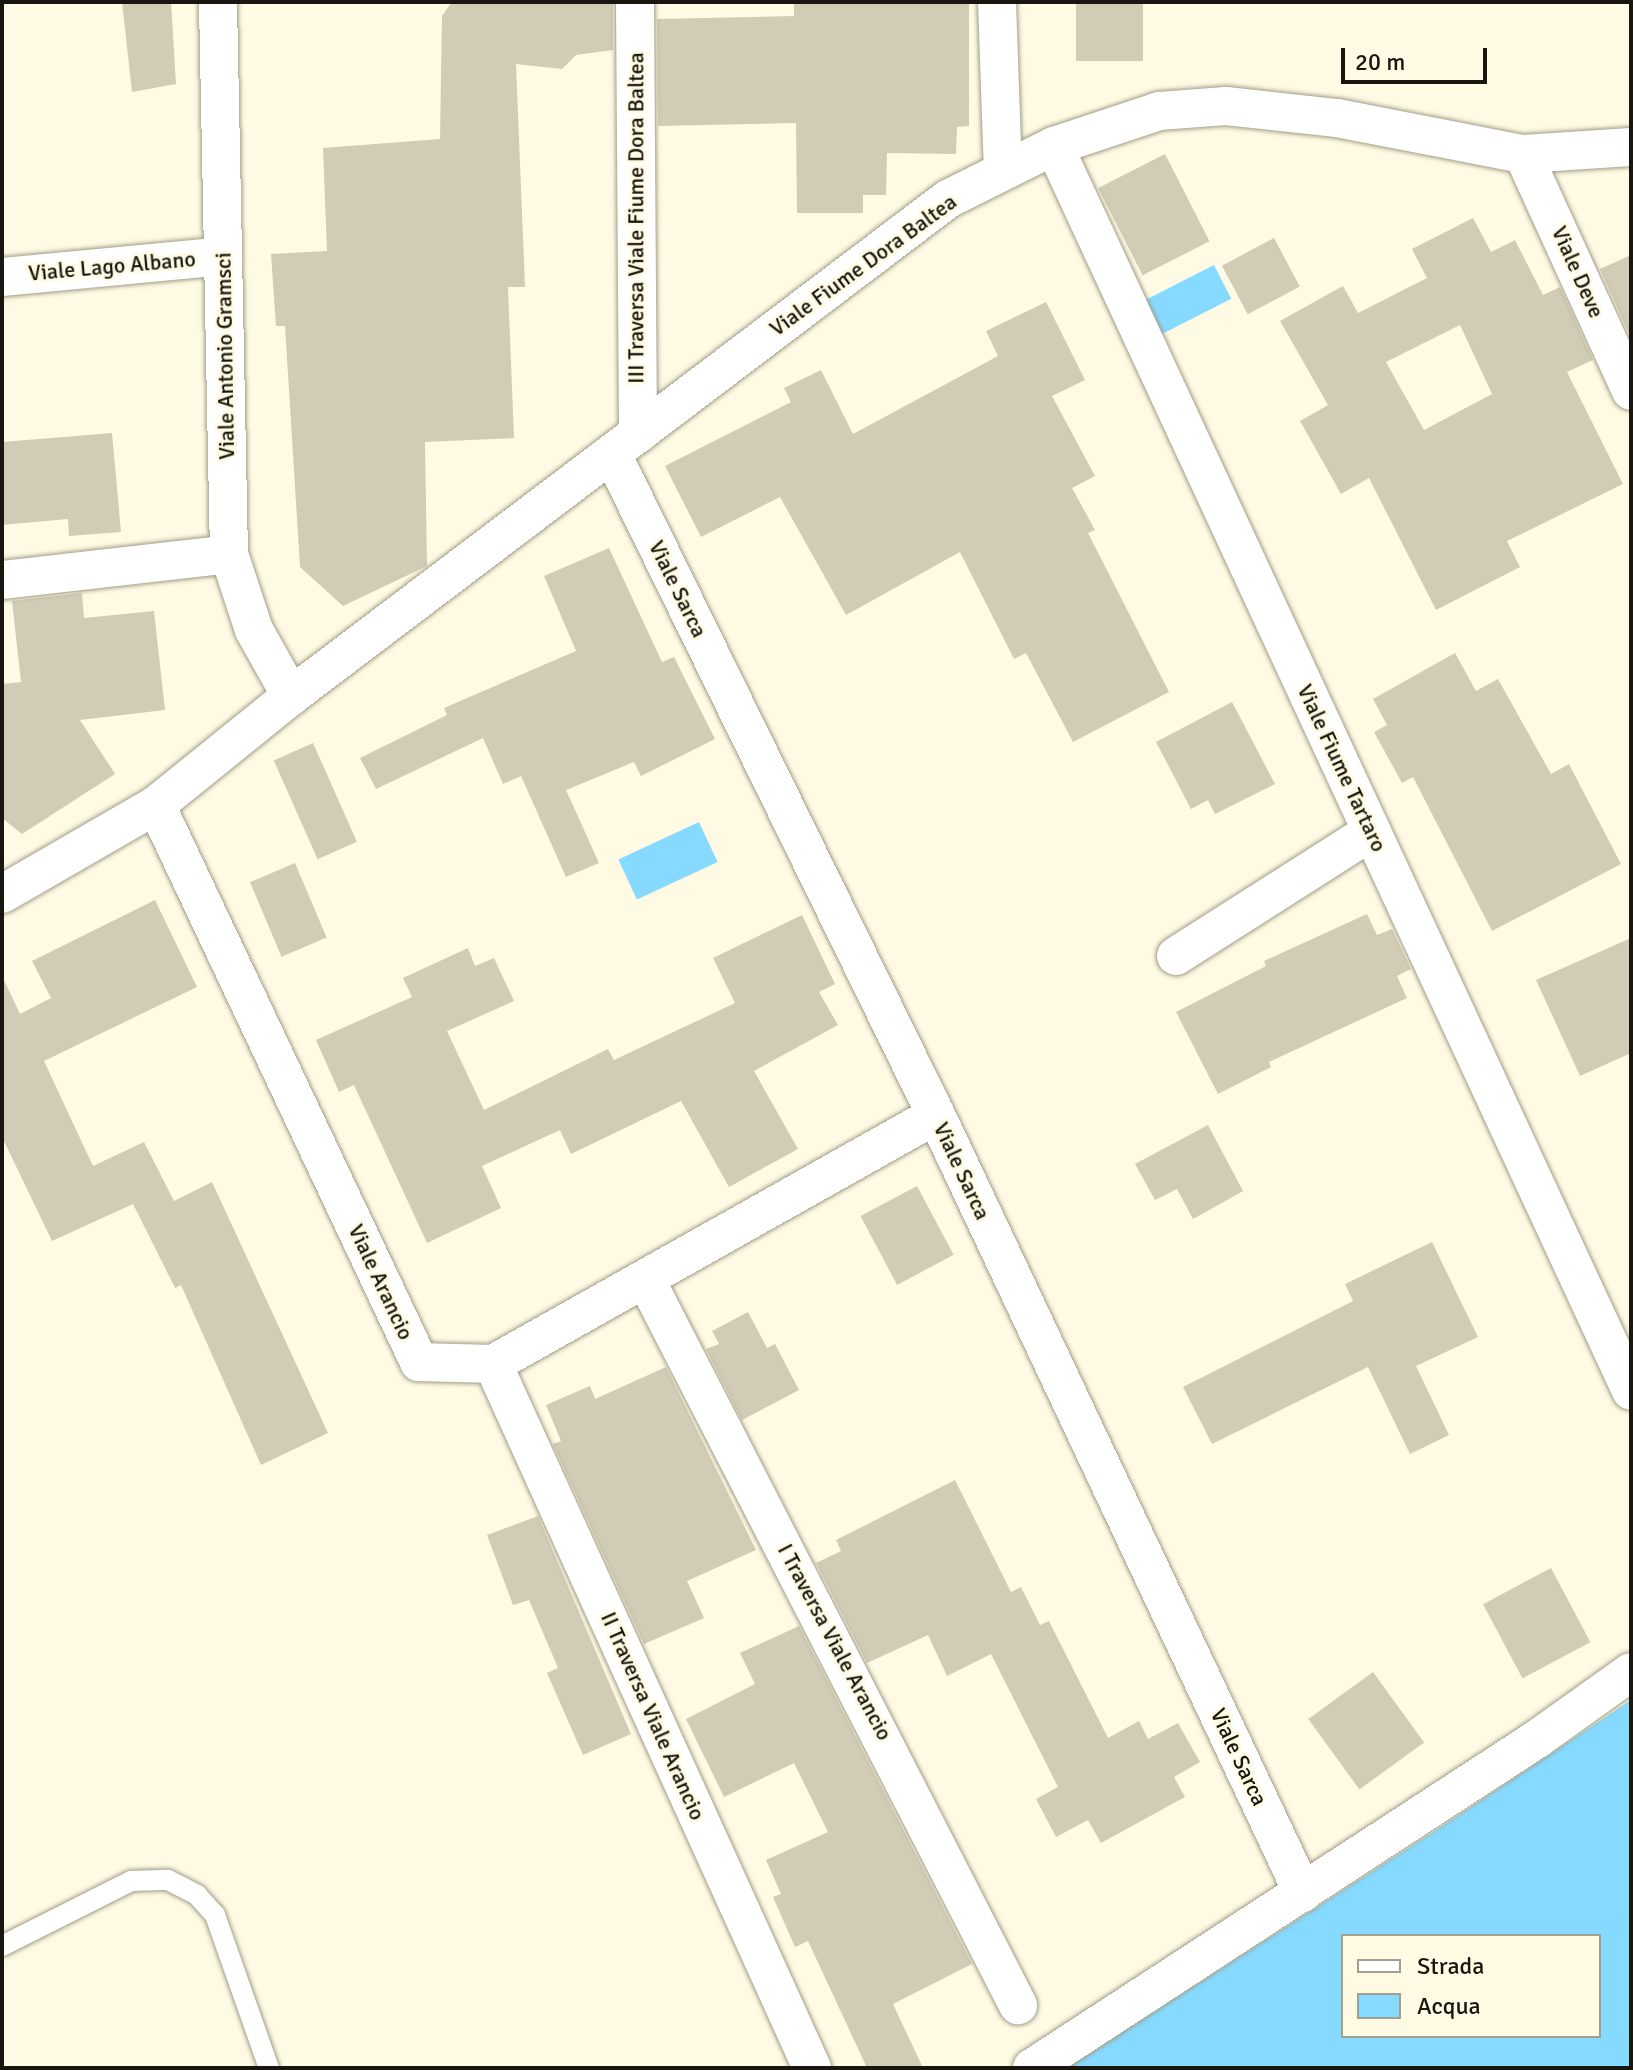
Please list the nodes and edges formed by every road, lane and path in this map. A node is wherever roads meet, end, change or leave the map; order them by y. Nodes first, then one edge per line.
1 (218, 2) edge
2 (635, 2) edge
3 (997, 2) edge
4 (1054, 146) junction
5 (1631, 147) edge
6 (1523, 154) junction
7 (1003, 171) junction
8 (223, 256) junction
9 (2, 277) edge
10 (1631, 391) edge
11 (625, 444) junction
12 (229, 554) junction
13 (2, 580) edge
14 (291, 696) junction
15 (156, 805) junction
16 (1372, 831) junction
17 (2, 894) edge
18 (1176, 956) dead end
19 (936, 1115) junction
20 (647, 1282) junction
21 (493, 1364) junction
22 (1631, 1391) edge
23 (1631, 1672) edge
24 (1303, 1893) junction
25 (2, 1946) edge
26 (1018, 2005) dead end
27 (269, 2068) edge
28 (812, 2068) edge
29 (1032, 2068) edge

1 - 8 street, Viale Antonio Gramsci
2 - 11 street, III Traversa Viale Fiume Dora Baltea
3 - 7 street
4 - 6 street, Viale Fiume Dora Baltea
4 - 7 street, Viale Fiume Dora Baltea
4 - 16 street, Viale Fiume Tartaro
5 - 6 street, Viale Fiume Dora Baltea
6 - 10 street, Viale Deve
7 - 11 street, Viale Fiume Dora Baltea
8 - 9 street, Viale Lago Albano
8 - 12 street, Viale Antonio Gramsci
11 - 14 street, Viale Fiume Dora Baltea
11 - 19 street, Viale Sarca
12 - 13 street
12 - 14 street, Viale Antonio Gramsci
14 - 15 street, Viale Fiume Dora Baltea
15 - 17 street, Viale Fiume Dora Baltea
15 - 21 street, Viale Arancio
16 - 18 street
16 - 22 street, Viale Fiume Tartaro
19 - 20 street, Viale Arancio
19 - 24 street, Viale Sarca
20 - 21 street, Viale Arancio
20 - 26 street, I Traversa Viale Arancio
21 - 28 street, II Traversa Viale Arancio
23 - 24 street
24 - 29 street
25 - 27 lane

